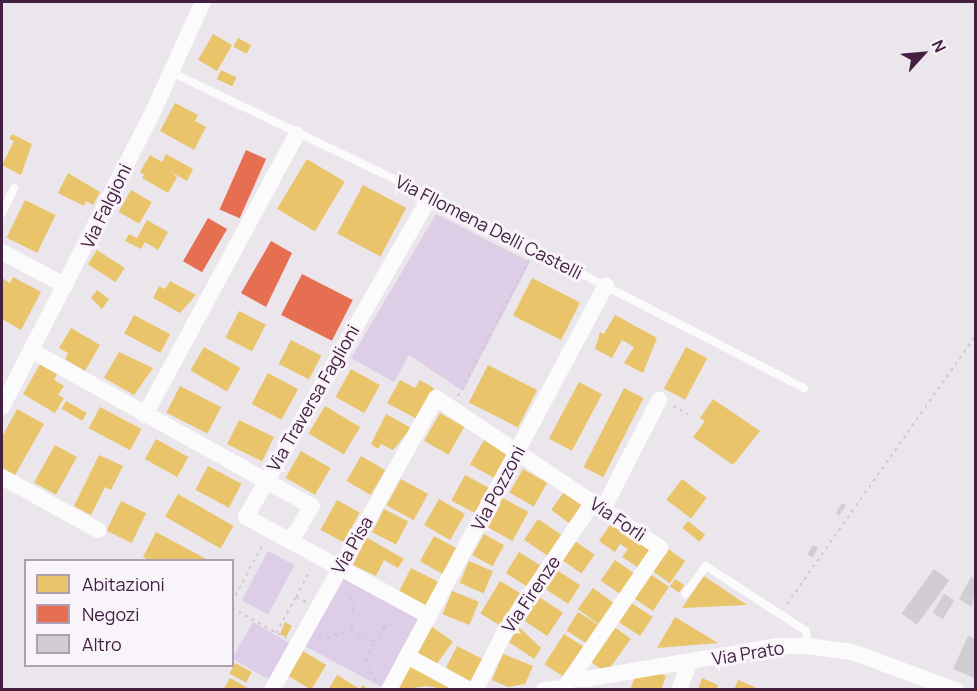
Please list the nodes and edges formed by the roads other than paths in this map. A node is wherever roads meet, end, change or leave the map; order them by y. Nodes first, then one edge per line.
1 (203, 2) edge
2 (171, 72) junction
3 (297, 134) junction
4 (14, 188) dead end
5 (430, 197) junction
6 (2, 213) edge
7 (2, 252) edge
8 (66, 286) junction
9 (606, 286) junction
10 (32, 351) junction
11 (804, 388) dead end
12 (659, 400) dead end
13 (434, 401) joint
14 (2, 407) edge
15 (145, 415) junction
16 (519, 451) junction
17 (2, 477) edge
18 (265, 482) junction
19 (598, 506) junction
20 (98, 530) dead end
21 (291, 541) junction
22 (338, 567) junction
23 (685, 594) dead end
24 (429, 616) junction
25 (807, 646) junction
26 (407, 656) junction
27 (690, 662) junction
28 (566, 685) edge
29 (384, 687) edge
30 (272, 690) edge
31 (472, 690) edge
32 (544, 690) edge
33 (679, 690) edge
34 (956, 690) edge

1 - 2 street, Via Falgioni
2 - 3 lane, Via FIlomena Delli Castelli
2 - 8 street, Via Falgioni
3 - 5 lane, Via FIlomena Delli Castelli
3 - 15 street
4 - 6 lane
5 - 9 lane, Via FIlomena Delli Castelli
5 - 18 street, Via Traversa Faglioni
7 - 8 street
8 - 10 street, Via Falgioni
9 - 11 lane, Via FIlomena Delli Castelli
9 - 16 street, Via Pozzoni
10 - 14 street, Via Falgioni
10 - 15 street, Via Traversa Faglioni
12 - 19 street, Via Firenze
13 - 16 street, Via Forlì
13 - 22 street, Via Pisa
15 - 18 street, Via Traversa Faglioni
16 - 19 street, Via Forlì
16 - 24 street, Via Pozzoni
17 - 20 street
18 - 21 street
18 - 21 street
19 - 28 street, Via Forlì
19 - 31 street, Via Firenze
21 - 22 street
22 - 24 street
22 - 30 street, Via Pisa
23 - 25 lane
24 - 26 street, Via Pozzoni
25 - 27 street, Via Prato
25 - 34 street, Via Prato
26 - 29 street, Via Pozzoni
26 - 31 street
27 - 28 street, Via Prato
27 - 33 street
28 - 32 street, Via Prato

